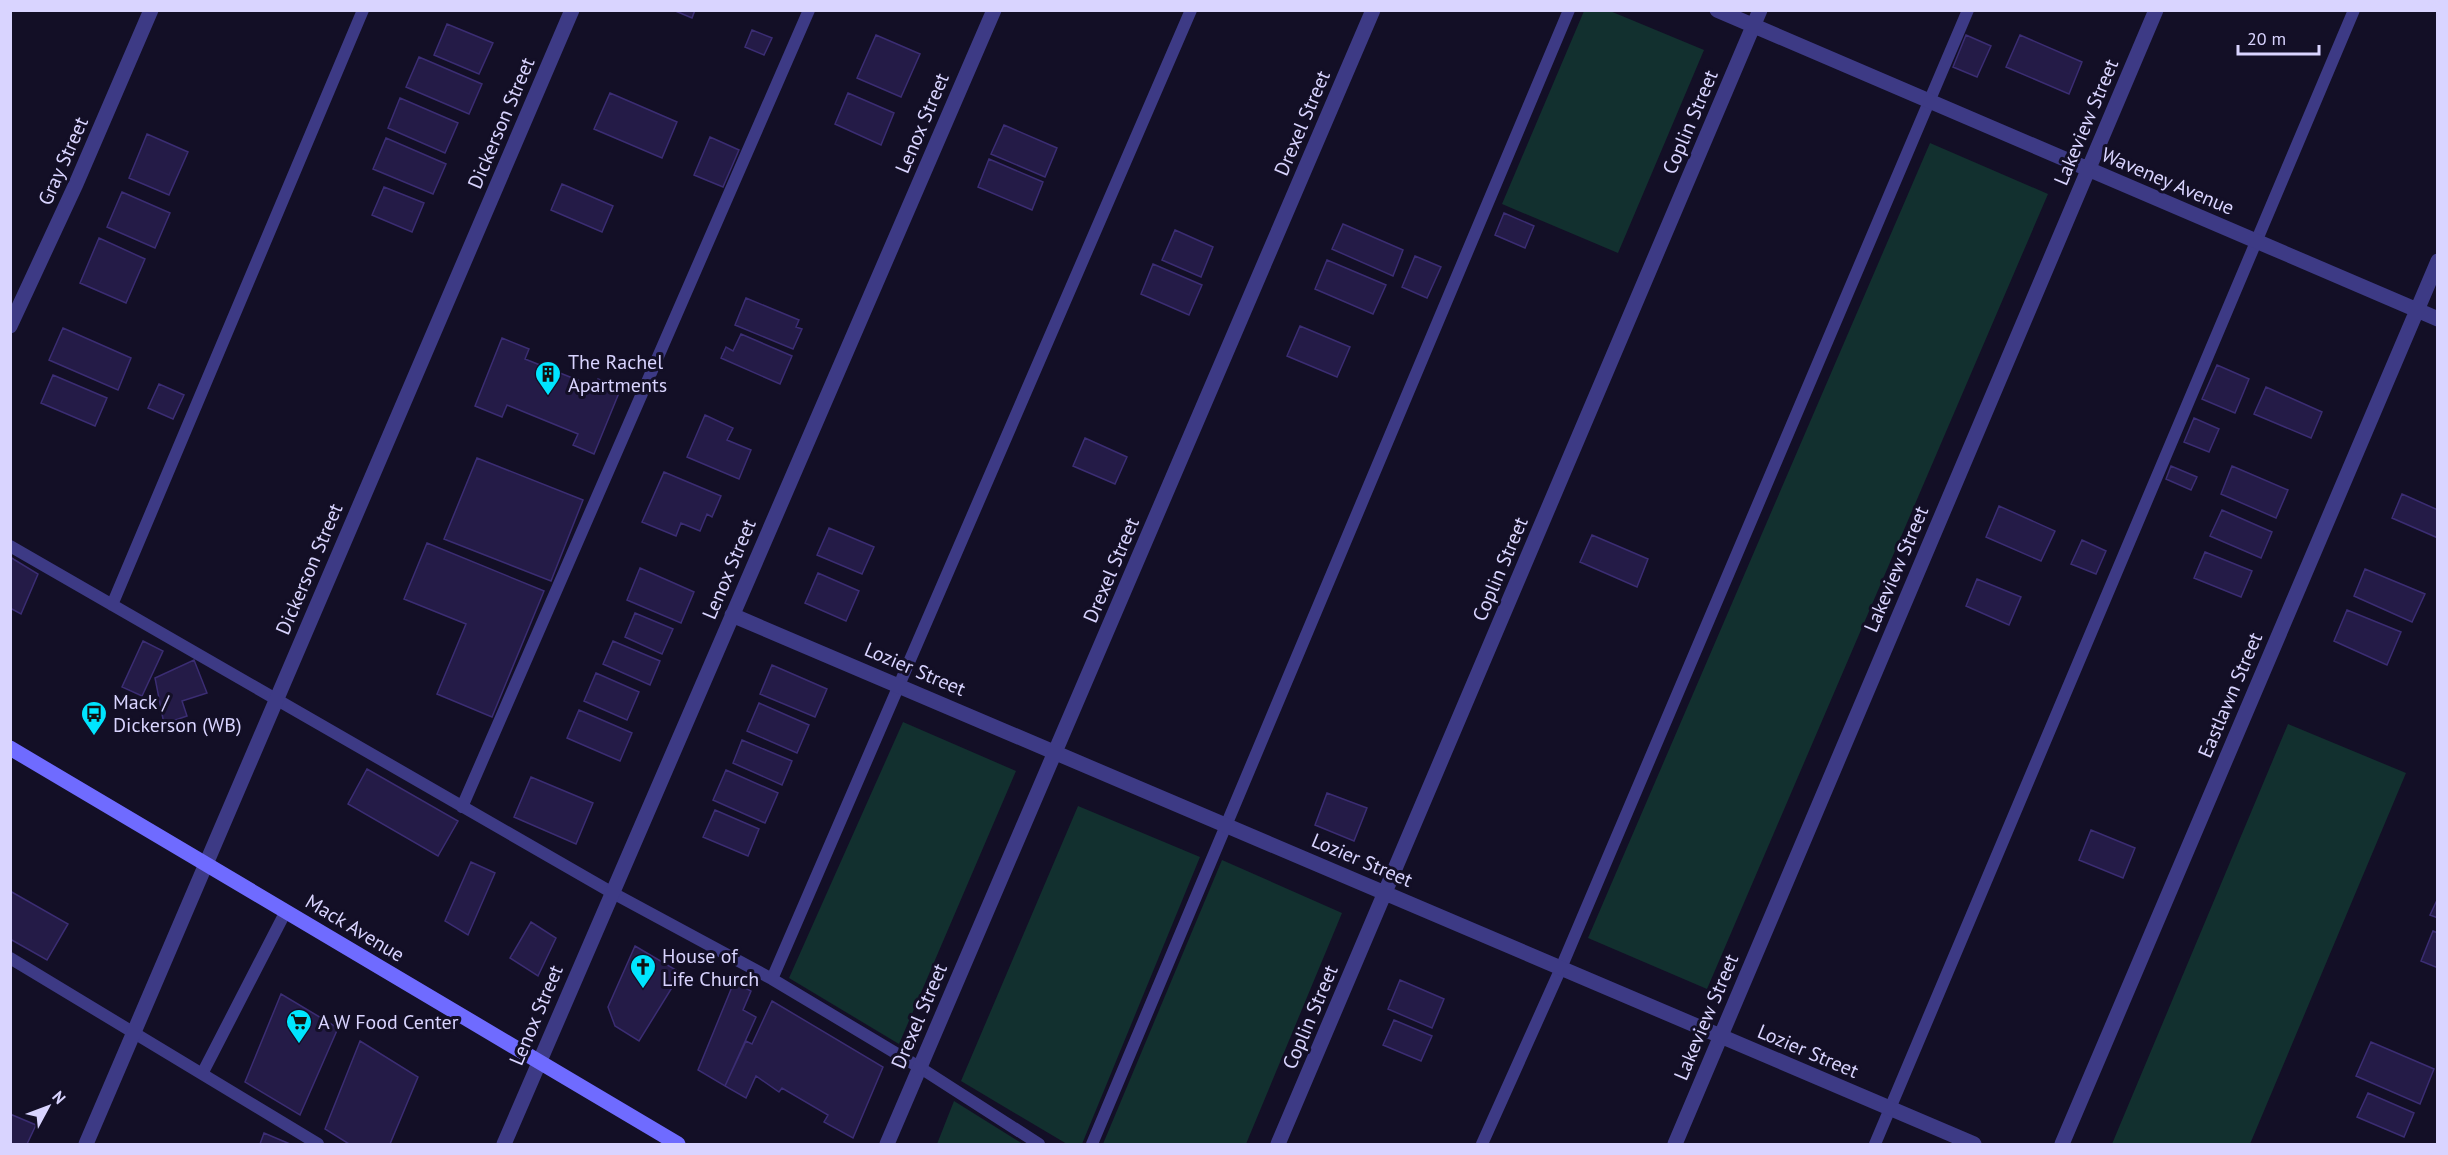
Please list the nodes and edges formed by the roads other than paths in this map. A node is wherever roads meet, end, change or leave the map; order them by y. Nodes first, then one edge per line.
1 (151, 10) edge
2 (363, 10) edge
3 (572, 10) edge
4 (809, 10) edge
5 (993, 10) edge
6 (1191, 10) edge
7 (1373, 10) edge
8 (1569, 10) edge
9 (1717, 10) edge
10 (1760, 10) edge
11 (1968, 10) edge
12 (2156, 10) edge
13 (2354, 10) edge
14 (1753, 26) junction
15 (1929, 101) junction
16 (2088, 170) junction
17 (2257, 242) junction
18 (2438, 261) edge
19 (2417, 310) junction
20 (2438, 319) edge
21 (10, 327) edge
22 (10, 546) edge
23 (112, 605) junction
24 (732, 615) junction
25 (899, 686) junction
26 (276, 701) junction
27 (10, 748) edge
28 (1056, 753) junction
29 (462, 807) junction
30 (1226, 825) junction
31 (206, 863) junction
32 (611, 892) junction
33 (1386, 893) junction
34 (286, 911) junction
35 (10, 958) edge
36 (1561, 968) junction
37 (772, 979) junction
38 (134, 1032) junction
39 (1720, 1036) junction
40 (539, 1062) junction
41 (919, 1067) junction
42 (202, 1074) junction
43 (1890, 1109) junction
44 (86, 1144) edge
45 (318, 1144) edge
46 (504, 1144) edge
47 (678, 1144) edge
48 (887, 1144) edge
49 (1039, 1144) edge
50 (1092, 1144) edge
51 (1278, 1144) edge
52 (1482, 1144) edge
53 (1675, 1144) edge
54 (1875, 1144) edge
55 (1974, 1144) edge
56 (2062, 1144) edge

1 - 21 street, Gray Street
2 - 23 lane
3 - 26 street, Dickerson Street
4 - 29 lane
5 - 24 street, Lenox Street
6 - 25 lane
7 - 28 street, Drexel Street
8 - 30 lane
9 - 14 street, Waveney Avenue
10 - 14 street, Coplin Street
11 - 15 lane
12 - 16 street, Lakeview Street
13 - 17 lane
14 - 15 street, Waveney Avenue
14 - 33 street, Coplin Street
15 - 16 street, Waveney Avenue
15 - 36 lane
16 - 17 street, Waveney Avenue
16 - 39 street, Lakeview Street
17 - 19 street, Waveney Avenue
17 - 43 lane
18 - 19 street, Eastlawn Street
19 - 20 street, Waveney Avenue
19 - 56 street, Eastlawn Street
22 - 23 lane
23 - 26 lane
24 - 25 street, Lozier Street
24 - 32 street, Lenox Street
25 - 28 street, Lozier Street
25 - 37 lane
26 - 29 lane
26 - 31 street, Dickerson Street
27 - 31 main road, Mack Avenue
28 - 30 street, Lozier Street
28 - 41 street, Drexel Street
29 - 32 lane
30 - 33 street, Lozier Street
30 - 50 lane
31 - 34 main road, Mack Avenue
31 - 38 street, Dickerson Street
32 - 37 lane
32 - 40 street, Lenox Street
33 - 36 street, Lozier Street
33 - 51 street, Coplin Street
34 - 40 main road, Mack Avenue
34 - 42 lane
35 - 38 lane
36 - 39 street, Lozier Street
36 - 52 lane
37 - 41 lane
38 - 42 lane
38 - 44 street, Dickerson Street
39 - 43 street, Lozier Street
39 - 53 street, Lakeview Street
40 - 46 street, Lenox Street
40 - 47 main road, Mack Avenue
41 - 48 street, Drexel Street
41 - 49 lane
42 - 45 lane
43 - 54 lane
43 - 55 street, Lozier Street

